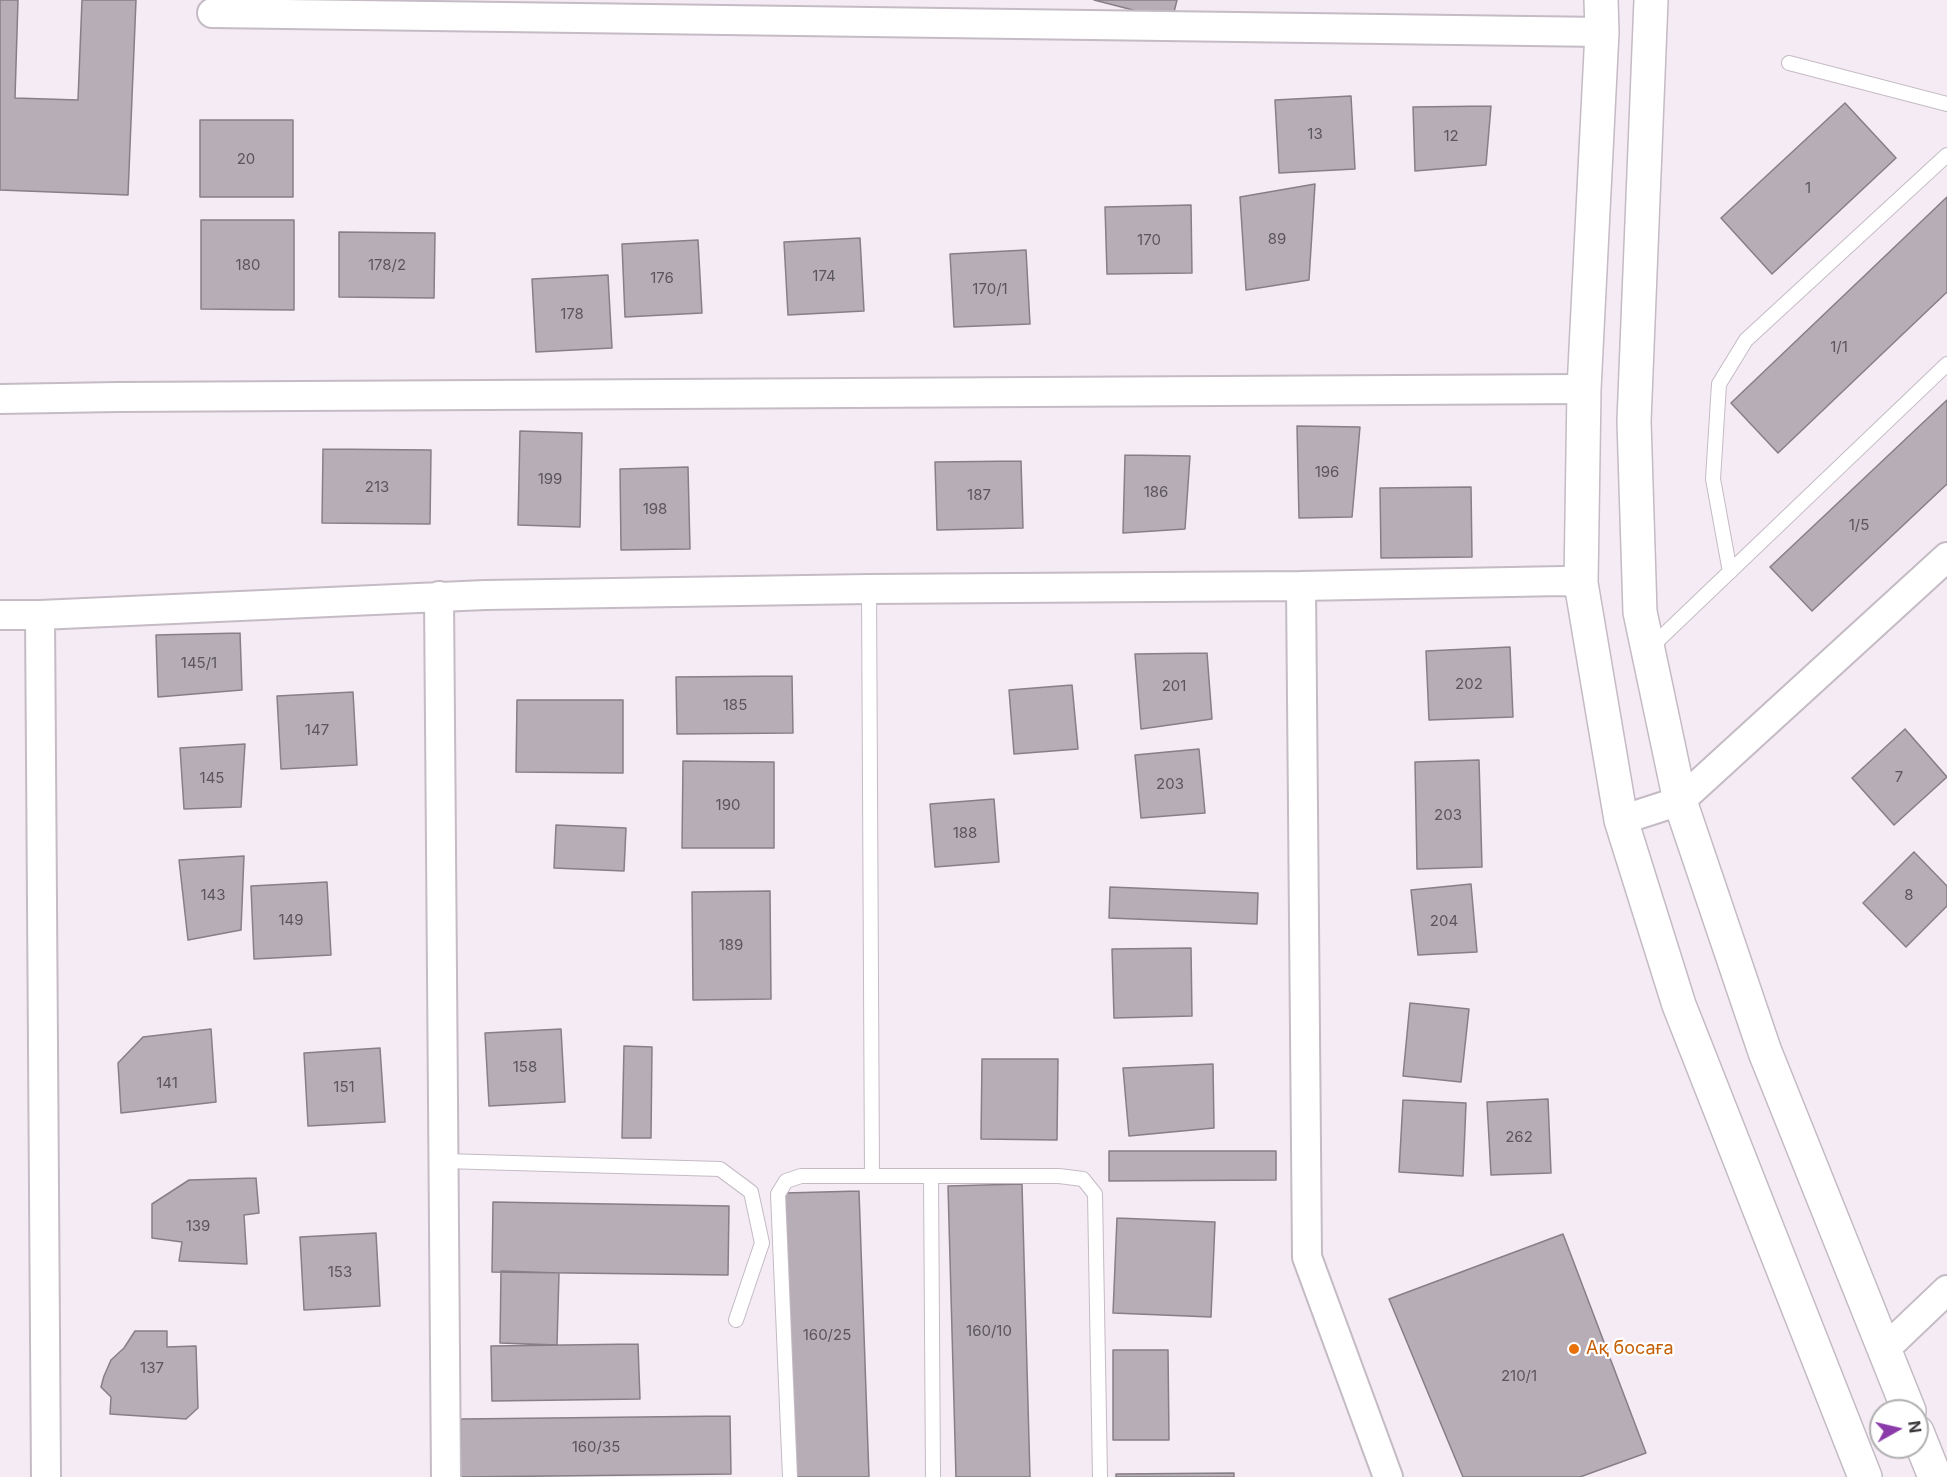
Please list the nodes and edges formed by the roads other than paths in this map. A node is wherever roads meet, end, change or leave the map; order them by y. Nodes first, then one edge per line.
1 (1651, 0) edge
2 (1599, 9) edge
3 (212, 13) dead end
4 (1789, 63) dead end
5 (1947, 104) edge
6 (1947, 155) edge
7 (1947, 364) edge
8 (1584, 389) junction
9 (0, 399) edge
10 (1947, 557) edge
11 (1730, 572) junction
12 (1581, 583) junction
13 (1301, 586) junction
14 (869, 589) junction
15 (439, 596) junction
16 (0, 615) edge
17 (40, 615) junction
18 (1648, 650) junction
19 (1680, 801) junction
20 (1622, 820) junction
21 (444, 1161) junction
22 (872, 1176) junction
23 (930, 1176) junction
24 (1947, 1290) edge
25 (736, 1320) dead end
26 (1884, 1350) junction
27 (1904, 1399) edge
28 (1928, 1459) edge
29 (45, 1477) edge
30 (446, 1477) edge
31 (790, 1477) edge
32 (933, 1477) edge
33 (1100, 1477) edge
34 (1388, 1477) edge
35 (1865, 1477) edge
36 (1935, 1477) edge

1 - 18 main road
2 - 3 street
2 - 8 main road
4 - 5 lane
6 - 11 lane
7 - 11 lane
8 - 9 street
8 - 12 main road
10 - 19 street
11 - 18 lane
12 - 13 street
12 - 20 main road
13 - 14 street
13 - 34 street
14 - 15 street
14 - 22 lane
15 - 17 street
15 - 21 street
16 - 17 street
17 - 29 street
18 - 19 main road
19 - 20 street
19 - 26 main road
20 - 35 main road
21 - 25 lane
21 - 30 street
22 - 23 lane
22 - 31 lane
23 - 32 lane
23 - 33 lane
24 - 26 street
26 - 27 main road
28 - 36 main road

